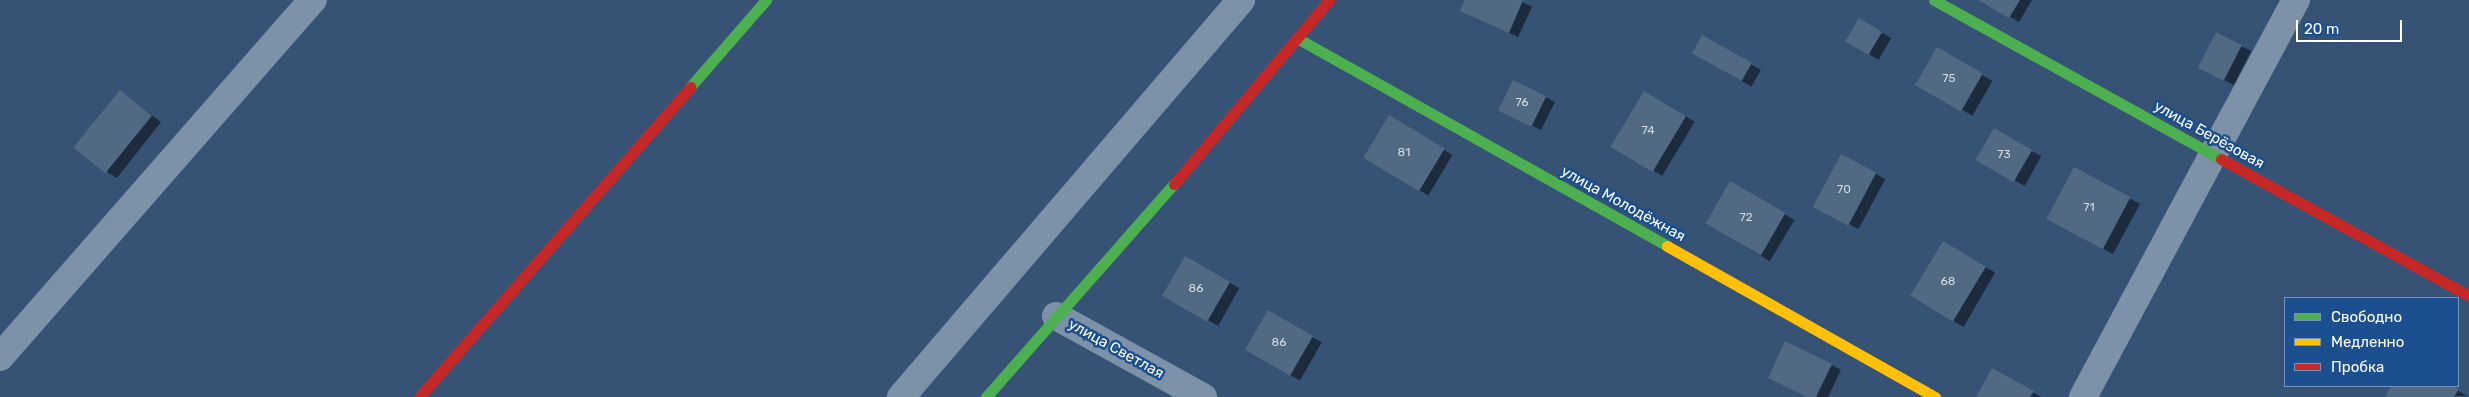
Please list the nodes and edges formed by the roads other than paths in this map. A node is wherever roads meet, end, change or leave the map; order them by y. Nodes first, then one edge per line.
1 (313, 0) edge
2 (766, 0) edge
3 (1241, 0) edge
4 (1329, 0) edge
5 (1934, 0) edge
6 (2296, 0) edge
7 (1297, 38) junction
8 (2214, 155) junction
9 (2469, 296) edge
10 (1056, 316) junction
11 (0, 357) edge
12 (419, 397) edge
13 (901, 397) edge
14 (986, 397) edge
15 (1203, 397) edge
16 (1935, 397) edge
17 (2083, 397) edge

1 - 11 street
2 - 12 street
3 - 13 street
4 - 7 street
5 - 8 street, улица Берёзовая
6 - 8 street
7 - 10 street
7 - 16 street, улица Молодёжная
8 - 9 street, улица Берёзовая
8 - 17 street
10 - 14 street
10 - 15 street, улица Светлая

